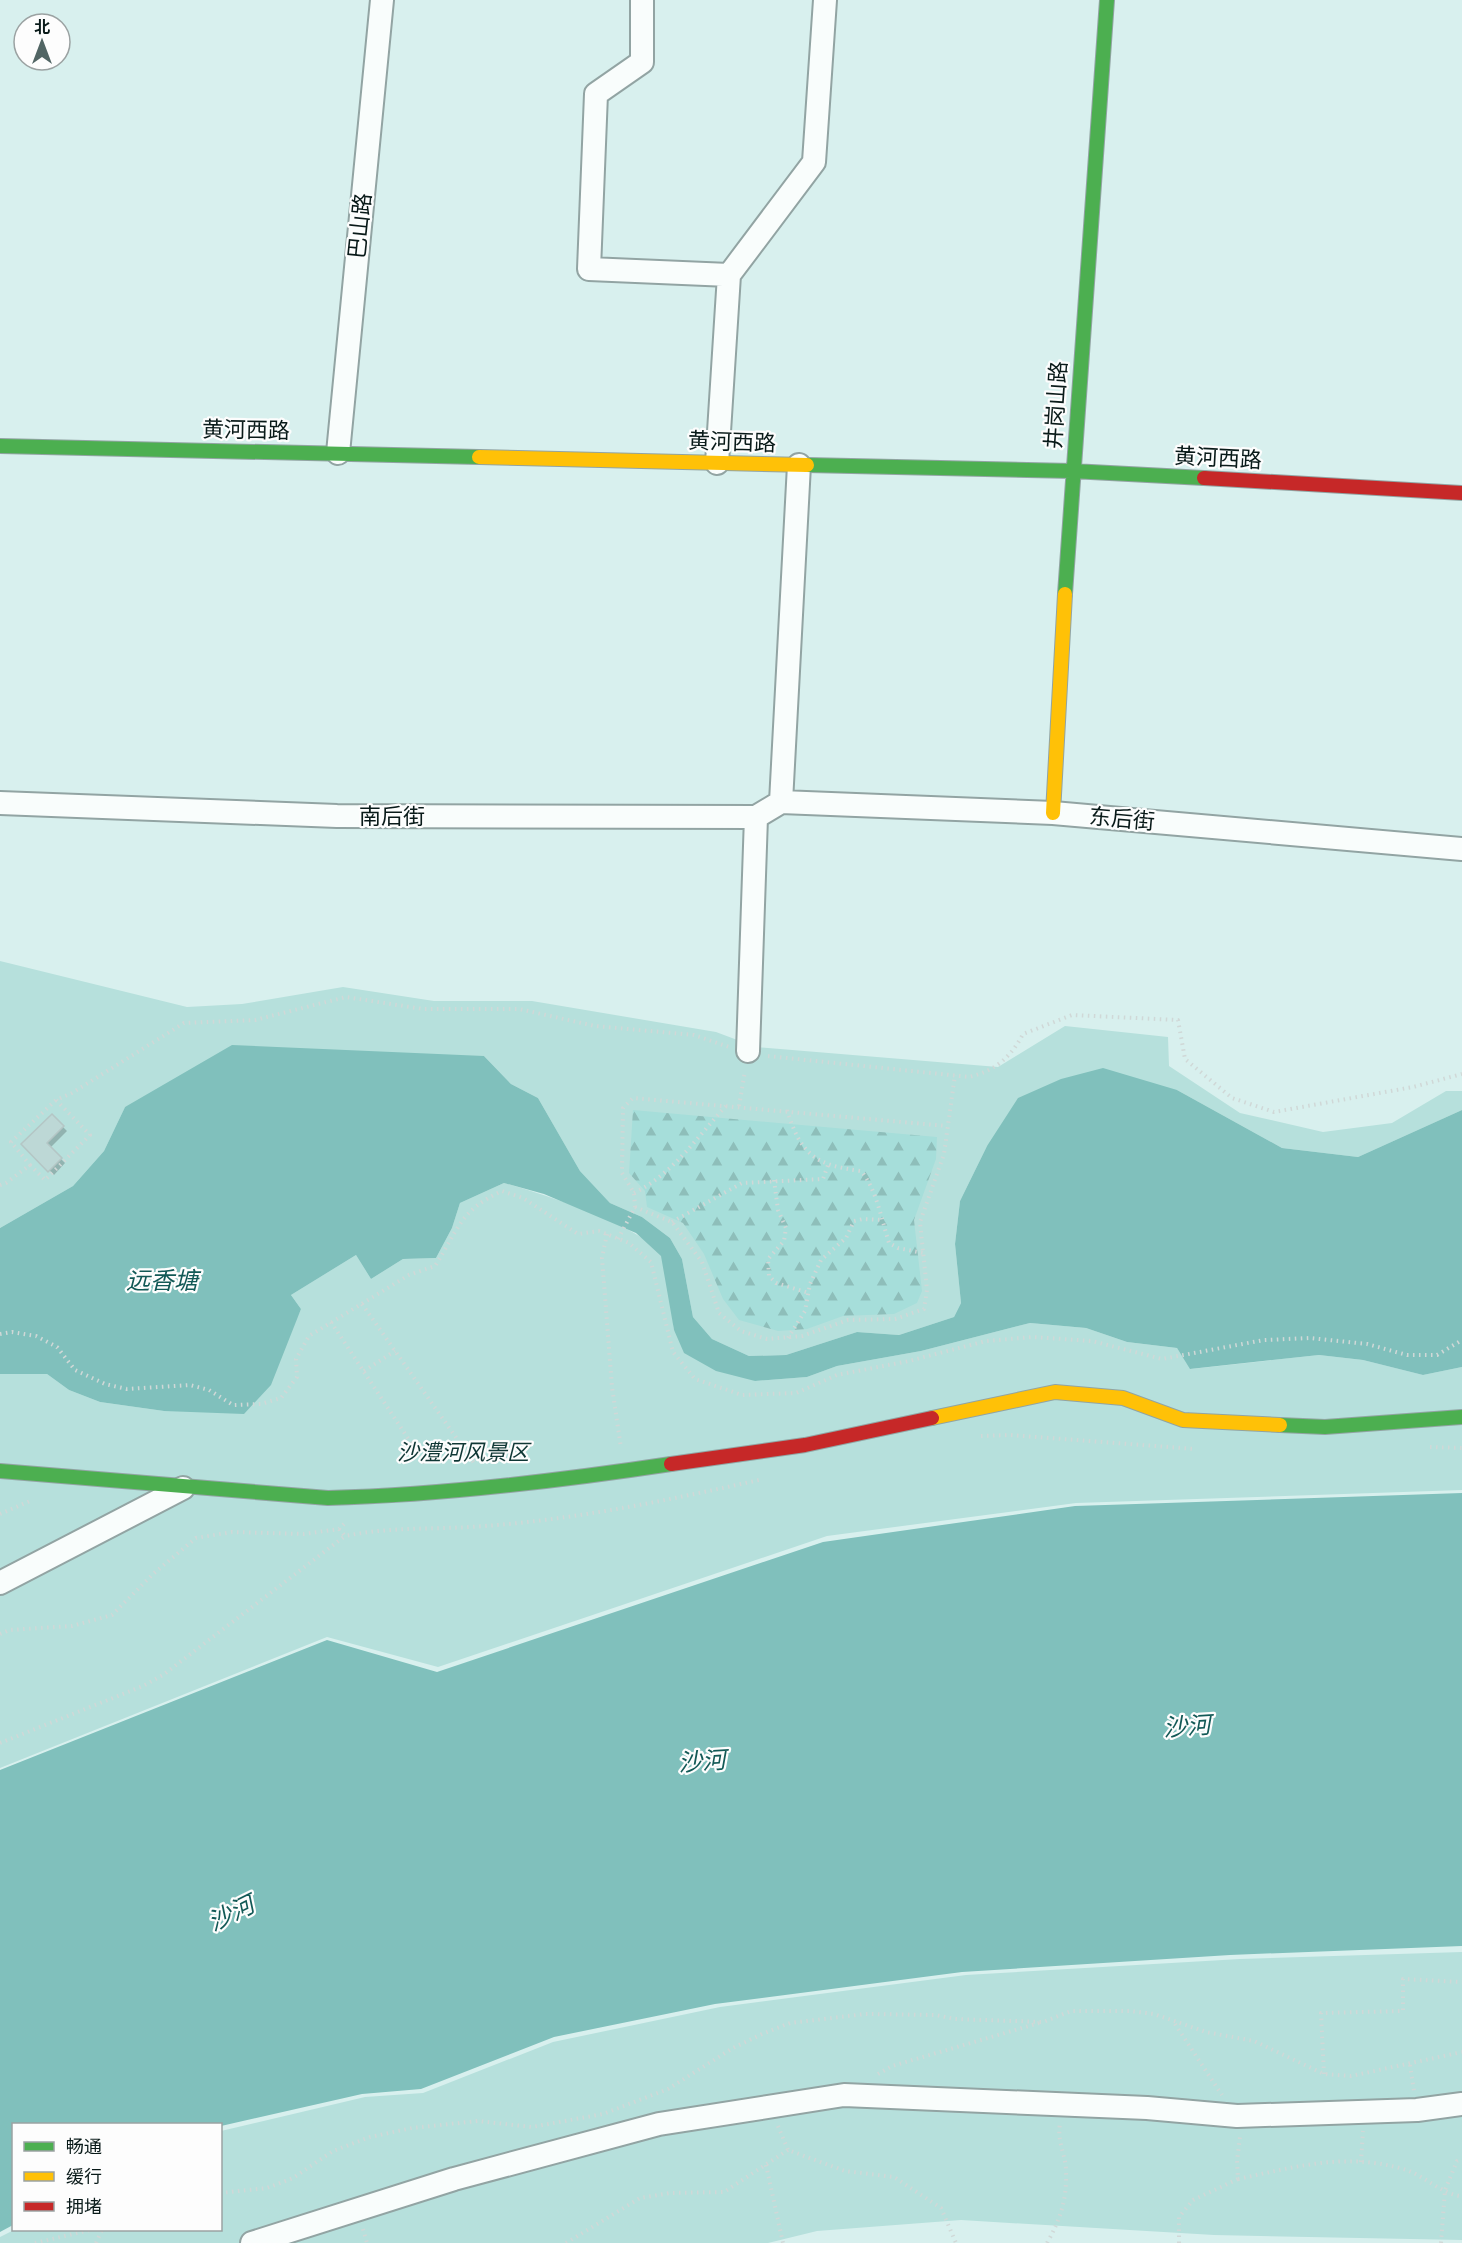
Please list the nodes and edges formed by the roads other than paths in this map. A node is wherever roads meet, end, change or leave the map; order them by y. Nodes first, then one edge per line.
1 (382, 0) edge
2 (642, 0) edge
3 (825, 0) edge
4 (1107, 0) edge
5 (729, 275) junction
6 (0, 446) edge
7 (338, 453) junction
8 (717, 463) junction
9 (799, 465) junction
10 (1072, 471) junction
11 (1462, 493) edge
12 (0, 802) edge
13 (781, 802) junction
14 (1053, 813) junction
15 (756, 817) junction
16 (1462, 849) edge
17 (748, 1052) road end
18 (1462, 1417) edge
19 (0, 1471) edge
20 (183, 1488) junction
21 (0, 1583) edge
22 (1462, 2104) edge
23 (252, 2243) edge

1 - 7 street, 巴山路
2 - 5 street
3 - 5 street
4 - 10 street, 井岗山路
5 - 8 street
6 - 7 street, 黄河西路
7 - 8 street, 黄河西路
8 - 9 street, 黄河西路
9 - 10 street, 黄河西路
9 - 13 street
10 - 11 street, 黄河西路
10 - 14 street, 井岗山路
12 - 15 street, 南后街
13 - 14 street, 东后街
13 - 15 street
14 - 16 street, 东后街
15 - 17 street
18 - 20 street
19 - 20 street
20 - 21 street
22 - 23 street

